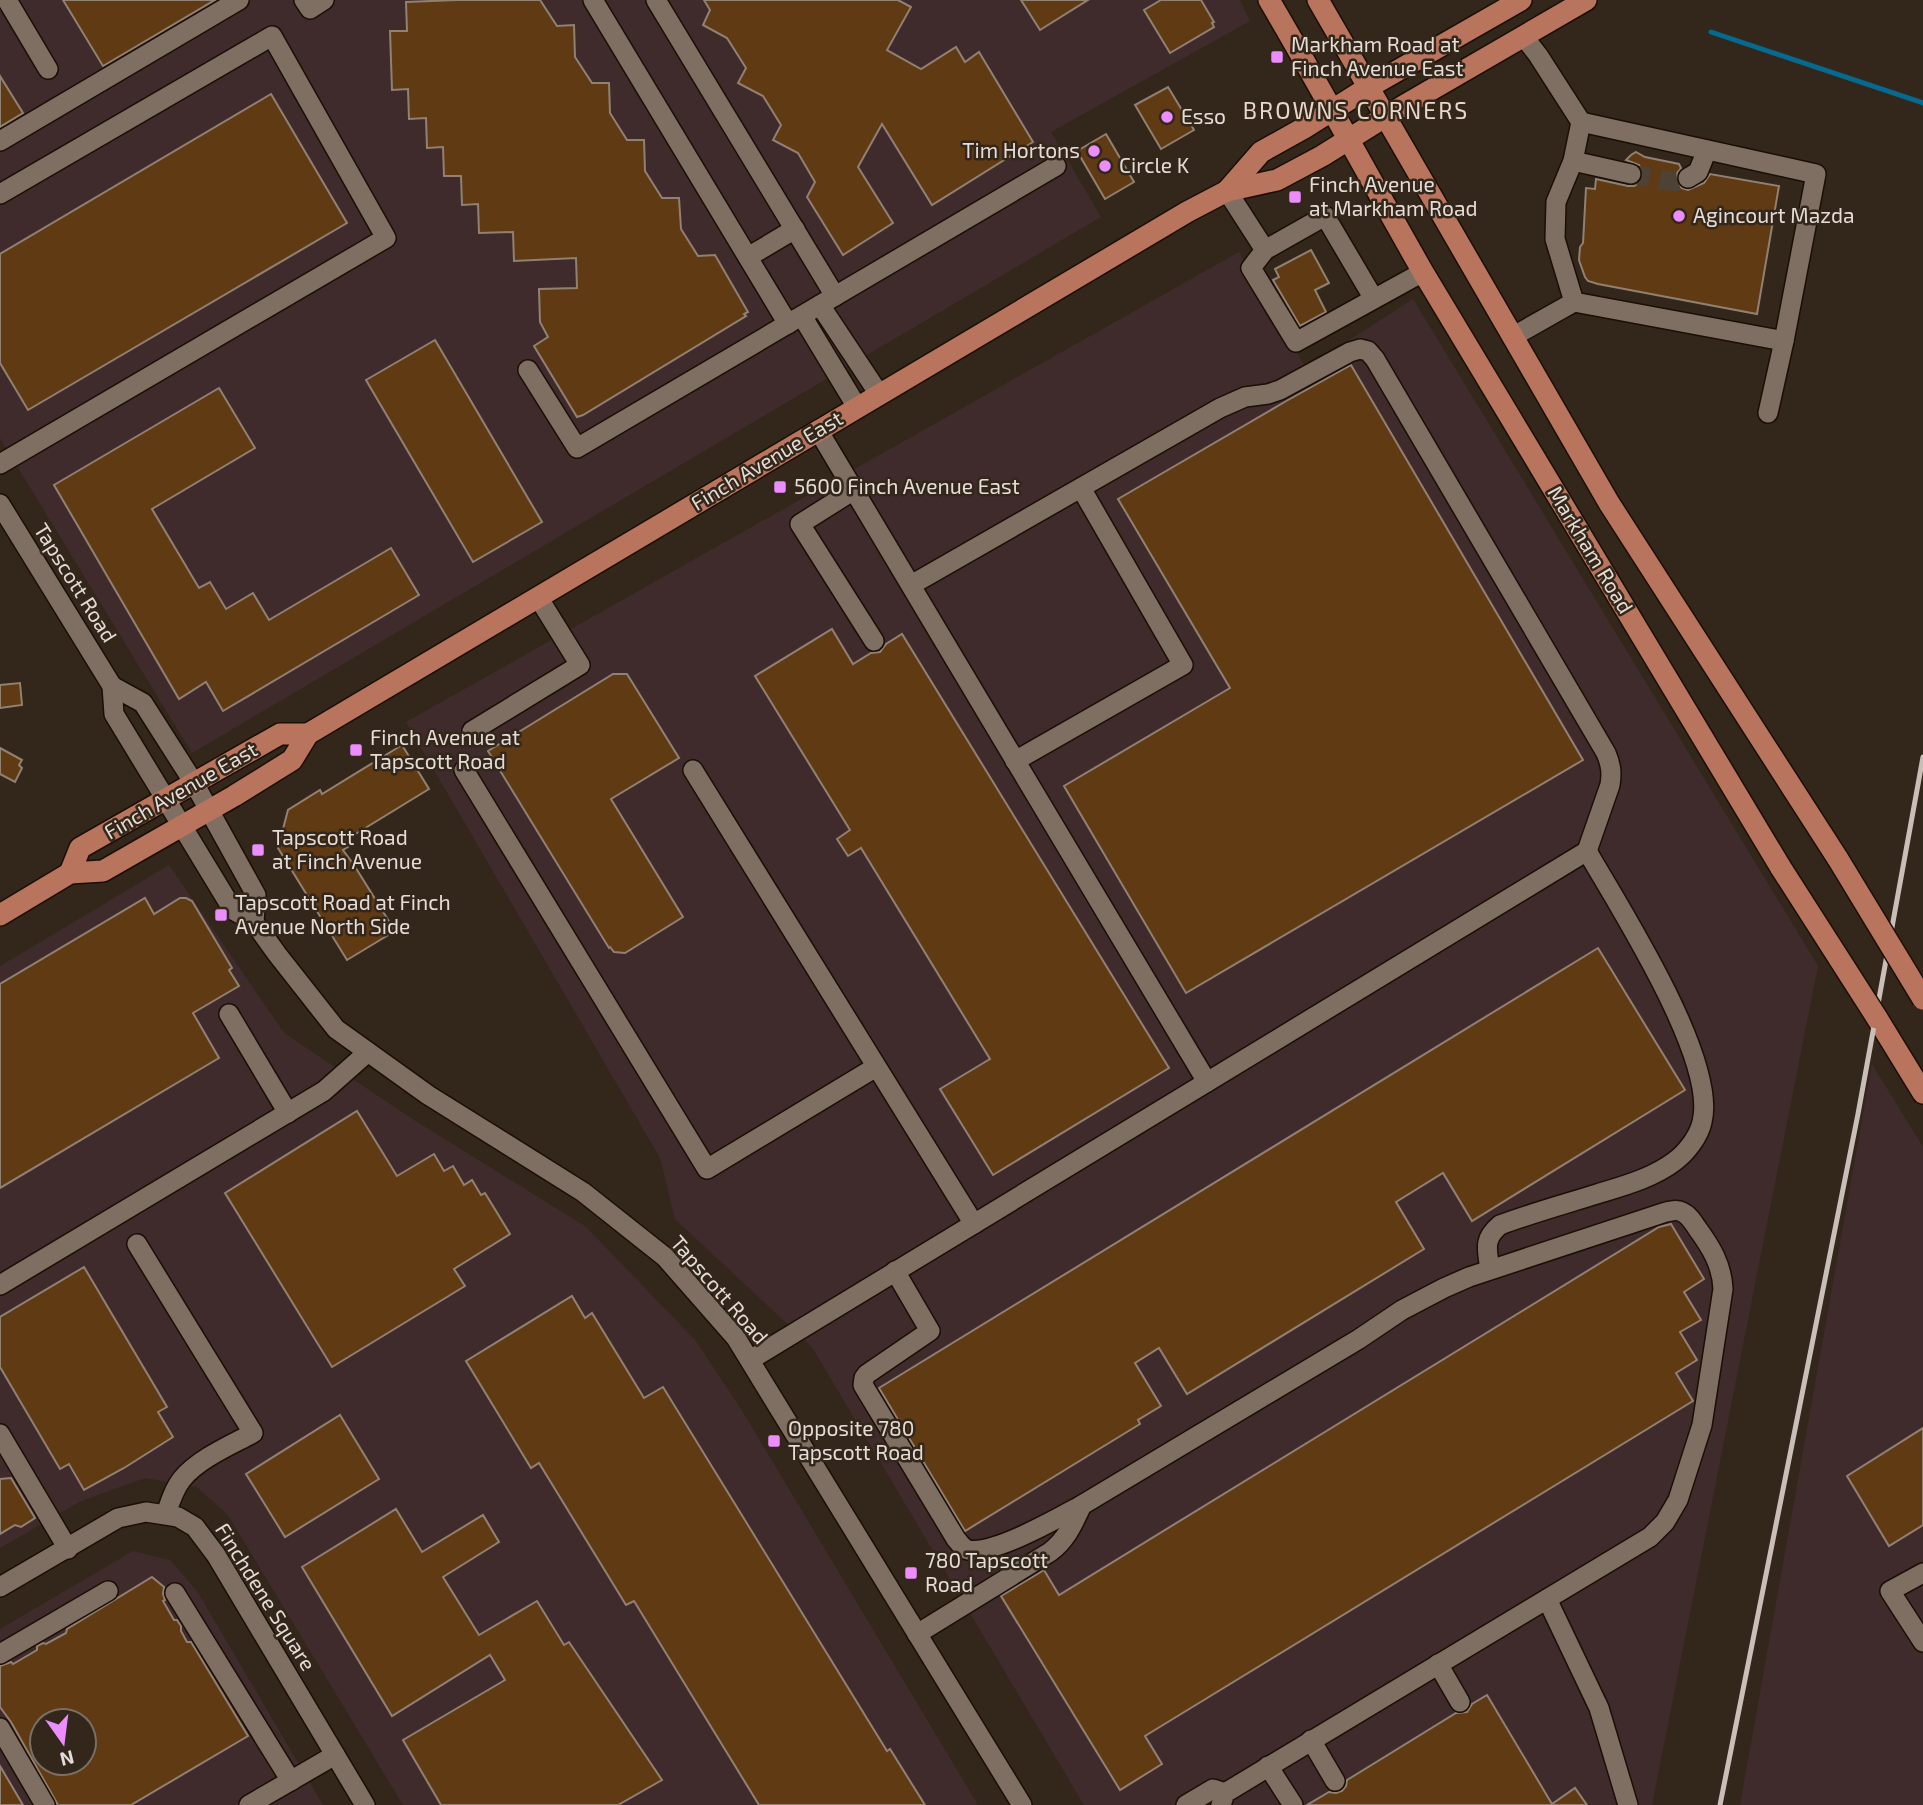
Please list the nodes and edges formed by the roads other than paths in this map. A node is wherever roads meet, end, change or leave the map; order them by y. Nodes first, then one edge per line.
1 (7, 0) edge
2 (239, 0) edge
3 (304, 0) edge
4 (324, 0) edge
5 (593, 0) edge
6 (656, 0) edge
7 (1269, 0) edge
8 (1318, 0) edge
9 (1521, 0) edge
10 (1586, 0) edge
11 (1524, 37) junction
12 (48, 69) dead end
13 (1369, 87) junction
14 (1333, 109) junction
15 (1386, 116) junction
16 (1581, 122) junction
17 (1348, 139) junction
18 (0, 141) edge
19 (1707, 150) junction
20 (1573, 161) junction
21 (1056, 166) dead end
22 (1630, 174) tunnel mouth
23 (1688, 178) dead end
24 (1227, 191) junction
25 (0, 194) edge
26 (795, 229) junction
27 (1265, 250) junction
28 (748, 257) junction
29 (1423, 272) junction
30 (1374, 299) junction
31 (828, 300) junction
32 (1574, 302) junction
33 (795, 320) junction
34 (1512, 337) junction
35 (1784, 341) junction
36 (527, 370) dead end
37 (879, 394) junction
38 (857, 407) junction
39 (1768, 413) dead end
40 (818, 430) junction
41 (0, 464) edge
42 (1081, 488) junction
43 (854, 490) junction
44 (0, 504) edge
45 (911, 585) junction
46 (538, 597) junction
47 (874, 641) dead end
48 (112, 686) junction
49 (472, 731) dead end
50 (308, 734) junction
51 (1016, 761) junction
52 (464, 770) dead end
53 (693, 770) dead end
54 (194, 783) junction
55 (165, 800) junction
56 (209, 810) junction
57 (181, 826) junction
58 (1587, 851) junction
59 (70, 873) junction
60 (0, 915) edge
61 (254, 922) junction
62 (1923, 999) edge
63 (229, 1014) dead end
64 (368, 1052) junction
65 (876, 1067) junction
66 (1207, 1082) junction
67 (1923, 1093) edge
68 (288, 1113) junction
69 (974, 1224) junction
70 (137, 1244) dead end
71 (1490, 1269) junction
72 (895, 1271) junction
73 (0, 1285) edge
74 (750, 1360) junction
75 (0, 1434) edge
76 (1082, 1506) junction
77 (166, 1514) junction
78 (68, 1549) junction
79 (1923, 1573) edge
80 (0, 1587) edge
81 (108, 1591) dead end
82 (176, 1593) dead end
83 (1547, 1599) junction
84 (917, 1634) junction
85 (1923, 1642) edge
86 (0, 1654) edge
87 (1438, 1664) junction
88 (1460, 1702) dead end
89 (0, 1728) edge
90 (1311, 1740) junction
91 (335, 1755) junction
92 (1268, 1766) junction
93 (290, 1781) junction
94 (1335, 1781) dead end
95 (1223, 1799) edge
96 (1627, 1801) edge
97 (45, 1805) edge
98 (249, 1805) edge
99 (365, 1805) edge
100 (1022, 1805) edge
101 (1186, 1805) edge
102 (1293, 1805) edge

1 - 12 street
2 - 18 street
3 - 4 street
5 - 28 street
6 - 26 street
7 - 14 main road, Markham Road
8 - 13 main road, Markham Road
9 - 13 main road, Finch Avenue East
10 - 11 main road, Finch Avenue East
11 - 15 main road, Finch Avenue East
11 - 16 street
13 - 14 main road, Finch Avenue East
13 - 15 main road, Markham Road
14 - 17 main road, Markham Road
14 - 24 main road, Finch Avenue East
15 - 17 main road, Finch Avenue East
15 - 34 main road, Markham Road
16 - 19 street
16 - 20 street
17 - 24 main road, Finch Avenue East
17 - 29 main road, Markham Road
19 - 23 street
19 - 35 street
20 - 22 street
20 - 32 street
21 - 31 street
24 - 27 street
24 - 37 main road, Finch Avenue East
25 - 41 street
26 - 28 street
26 - 31 street
27 - 30 street
27 - 30 street
28 - 33 street
29 - 30 street
29 - 67 main road, Markham Road, bridge
31 - 33 street
31 - 37 street
32 - 34 street
32 - 35 street
33 - 36 street
33 - 38 street
34 - 62 main road, Markham Road, bridge
35 - 39 street
37 - 38 main road, Finch Avenue East
38 - 40 main road, Finch Avenue East
40 - 43 street
40 - 46 main road, Finch Avenue East
42 - 45 street
42 - 51 street
42 - 58 street
43 - 45 street
43 - 47 street
44 - 48 street, Tapscott Road
45 - 51 street
46 - 49 street
46 - 50 main road, Finch Avenue East
48 - 54 street, Tapscott Road
48 - 55 street, Tapscott Road
50 - 54 main road, Finch Avenue East
50 - 56 main road, Finch Avenue East
51 - 66 street
52 - 65 street
53 - 65 street
54 - 55 main road, Finch Avenue East
54 - 56 street, Tapscott Road
55 - 57 street, Tapscott Road
55 - 59 main road, Finch Avenue East
56 - 57 main road, Finch Avenue East
56 - 61 street, Tapscott Road
57 - 59 main road, Finch Avenue East
57 - 61 street, Tapscott Road
58 - 66 street
58 - 71 street
59 - 60 main road, Finch Avenue East
61 - 64 street, Tapscott Road
63 - 68 street
64 - 68 street
64 - 74 street, Tapscott Road
65 - 69 street
66 - 69 street
68 - 73 street
69 - 72 street
70 - 77 street
71 - 76 street
71 - 83 street
72 - 74 street
72 - 76 street
74 - 84 street, Tapscott Road
75 - 78 street
76 - 84 street
77 - 78 street, Finchdene Square
77 - 91 street, Finchdene Square
78 - 80 street, Finchdene Square
79 - 85 street
81 - 86 street
82 - 93 street
83 - 87 street
83 - 96 street
84 - 100 street, Tapscott Road
87 - 88 street
87 - 90 street
89 - 97 street
90 - 92 street
90 - 94 street
91 - 93 street
91 - 99 street, Finchdene Square
92 - 95 street
92 - 102 street
93 - 98 street
95 - 101 street

